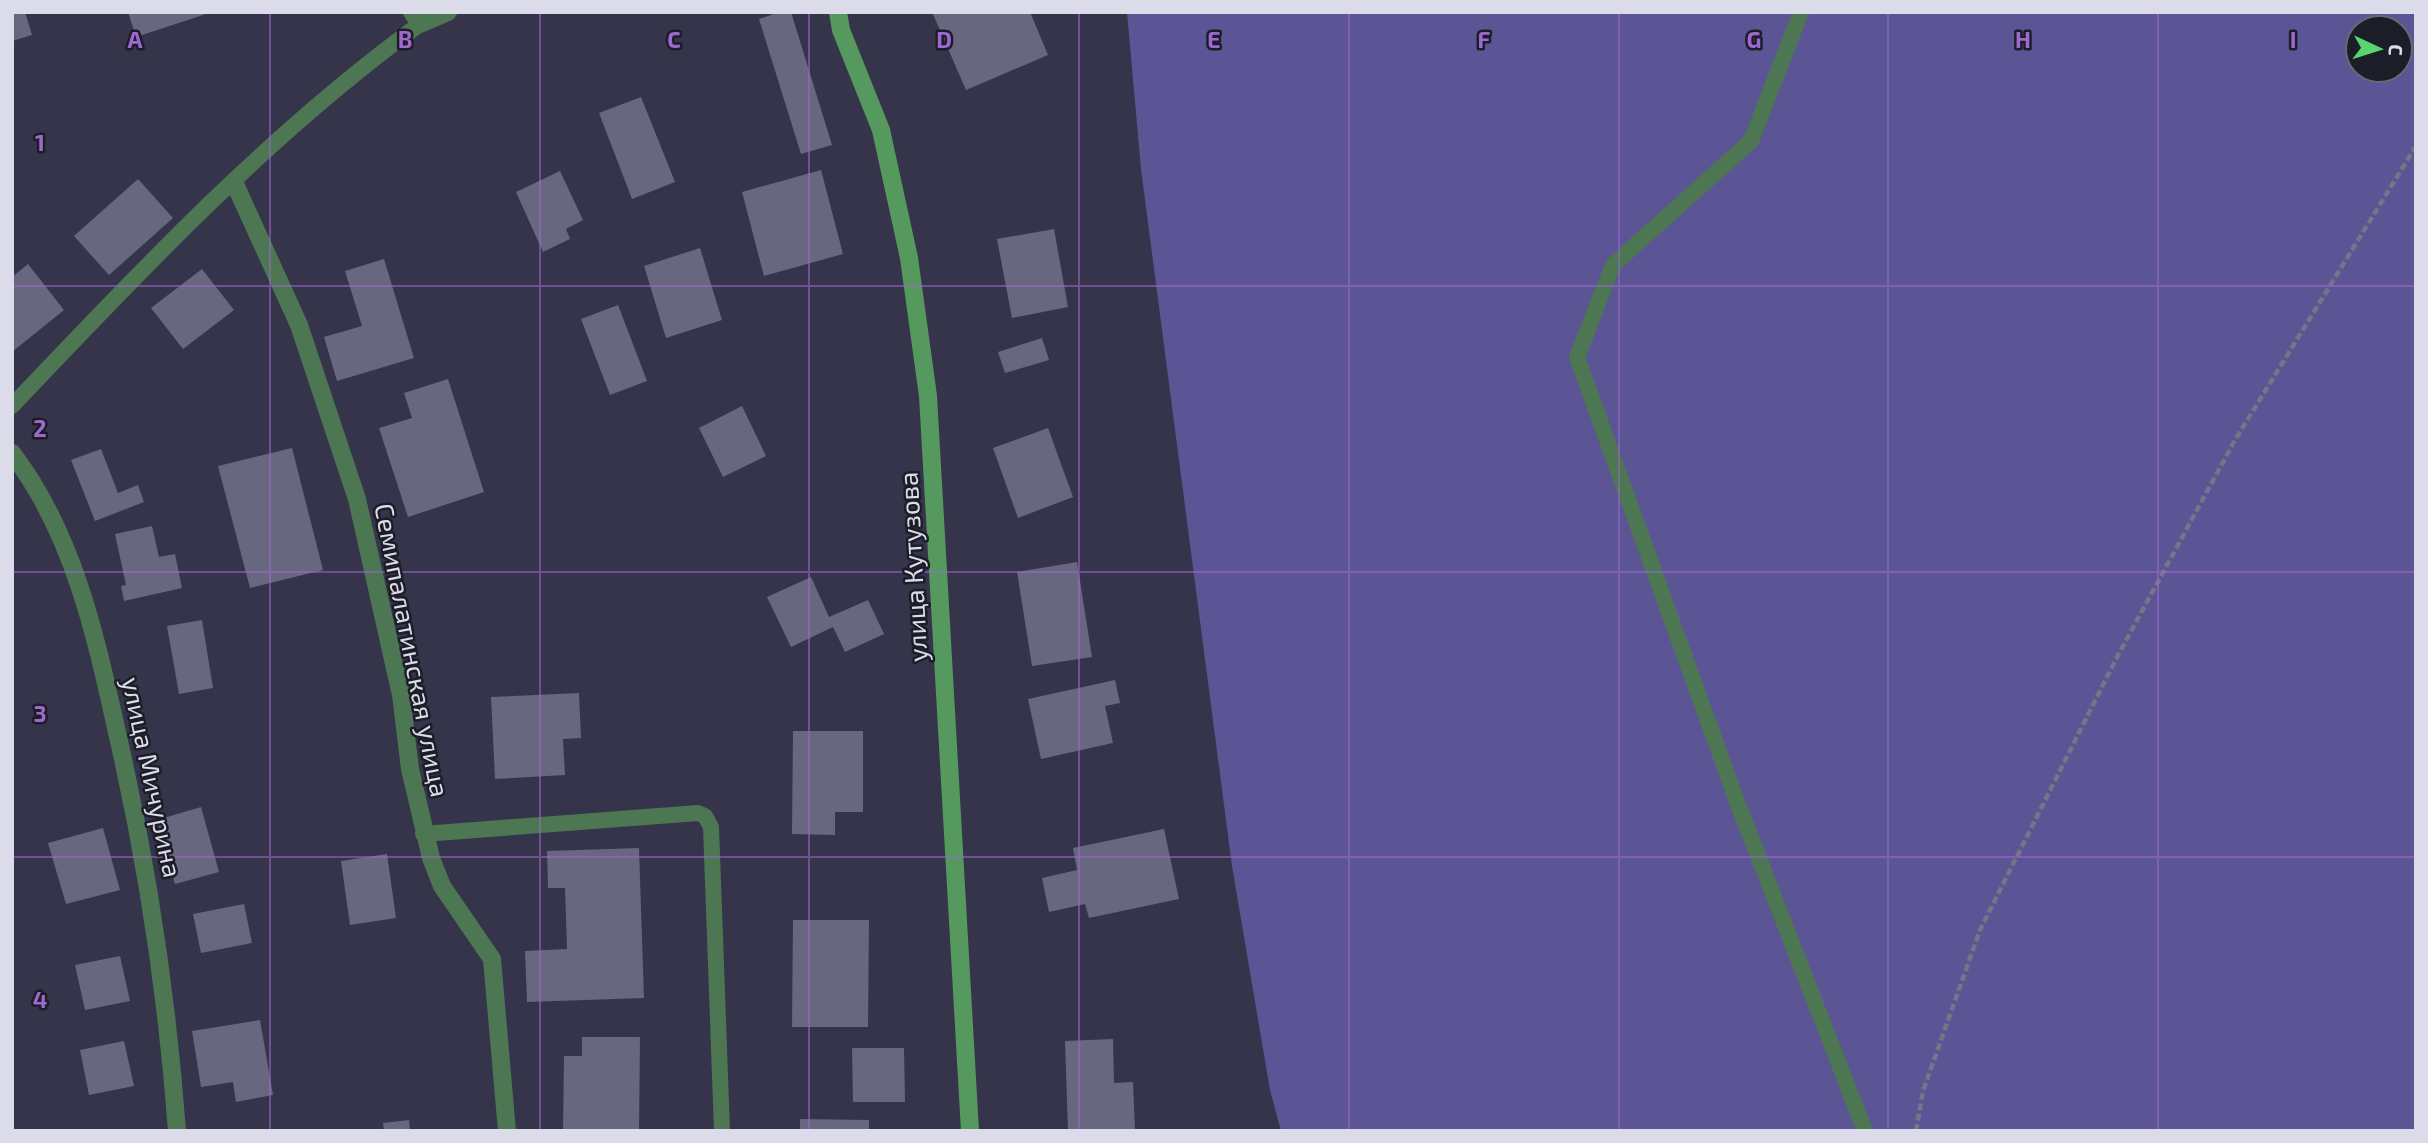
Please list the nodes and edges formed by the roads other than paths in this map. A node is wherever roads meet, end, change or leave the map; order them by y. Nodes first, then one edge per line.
1 (447, 12) edge
2 (838, 12) edge
3 (1801, 12) edge
4 (416, 18) edge
5 (234, 182) junction
6 (12, 406) edge
7 (12, 453) edge
8 (423, 834) junction
9 (177, 1131) edge
10 (507, 1131) edge
11 (722, 1131) edge
12 (970, 1131) edge
13 (1865, 1131) edge

1 - 4 street
2 - 12 main road, улица Кутузова
3 - 13 lane
4 - 5 lane
5 - 6 lane
5 - 8 street, Семипалатинская улица
7 - 9 street, улица Мичурина
8 - 10 street, Семипалатинская улица
8 - 11 lane

